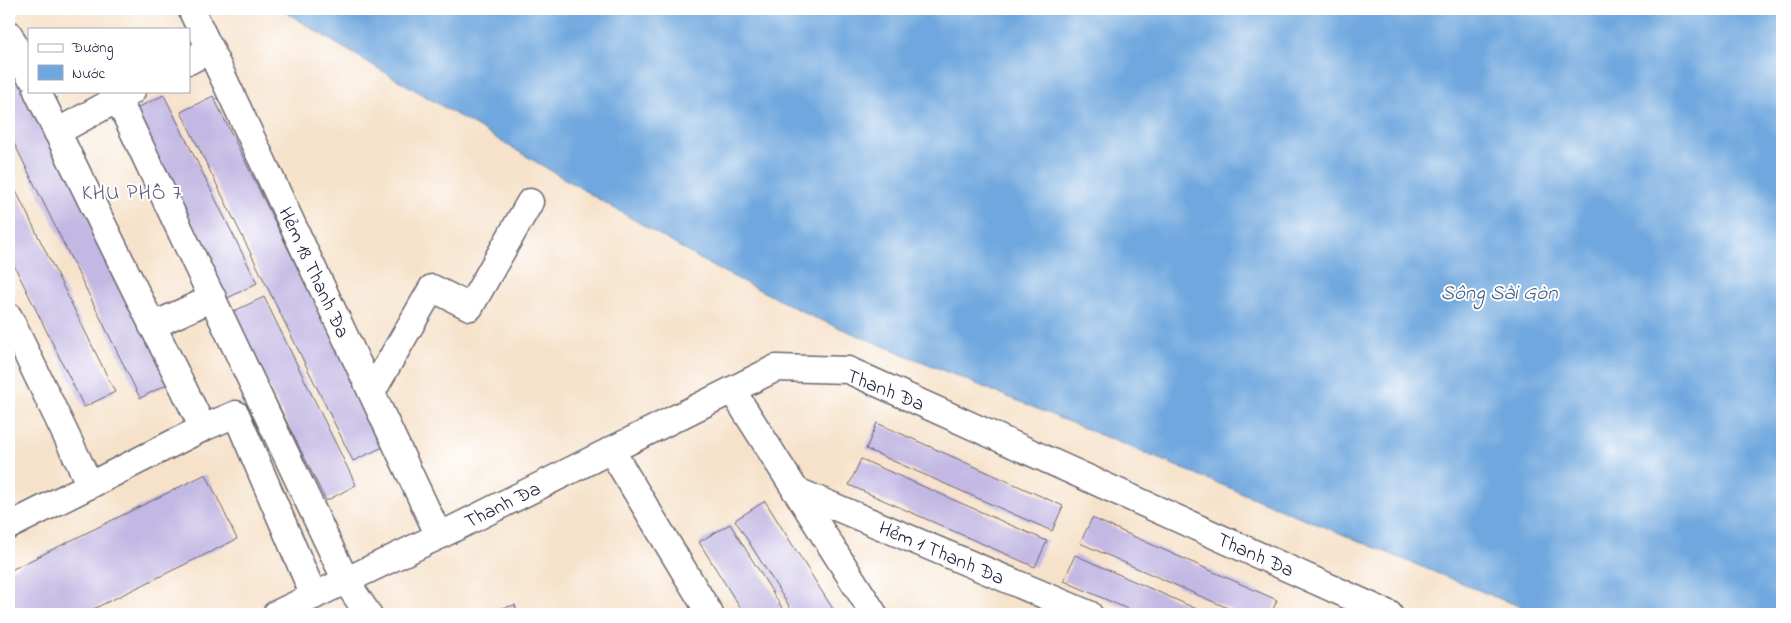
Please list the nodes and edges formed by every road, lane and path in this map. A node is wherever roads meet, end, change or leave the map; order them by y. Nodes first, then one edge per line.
1 (191, 9) edge
2 (9, 34) edge
3 (200, 55) edge
4 (28, 73) edge
5 (37, 92) edge
6 (125, 95) edge
7 (57, 132) junction
8 (530, 202) dead end
9 (213, 298) junction
10 (9, 317) edge
11 (152, 326) junction
12 (732, 390) junction
13 (372, 392) junction
14 (203, 428) junction
15 (611, 450) junction
16 (90, 485) junction
17 (795, 490) junction
18 (9, 526) edge
19 (439, 536) junction
20 (346, 580) junction
21 (314, 596) junction
22 (276, 614) edge
23 (368, 614) edge
24 (710, 614) edge
25 (874, 614) edge
26 (1089, 614) edge
27 (1389, 614) edge

1 - 3 street, Hẻm 18 Thanh Đa
2 - 4 street
3 - 13 street, Hẻm 18 Thanh Đa
5 - 7 street
6 - 7 street
6 - 9 street
7 - 11 street
8 - 13 street
9 - 11 street
9 - 20 street
10 - 16 street
11 - 14 street
12 - 15 street, Thanh Đa
12 - 17 street
12 - 27 street, Thanh Đa
13 - 19 street, Hẻm 18 Thanh Đa
14 - 16 street
14 - 21 street
15 - 19 street, Thanh Đa
15 - 24 street
16 - 18 street
17 - 25 street
17 - 26 street, Hẻm 1 Thanh Đa
19 - 20 street, Thanh Đa
20 - 21 street, Thanh Đa
20 - 23 street
21 - 22 street, Thanh Đa

